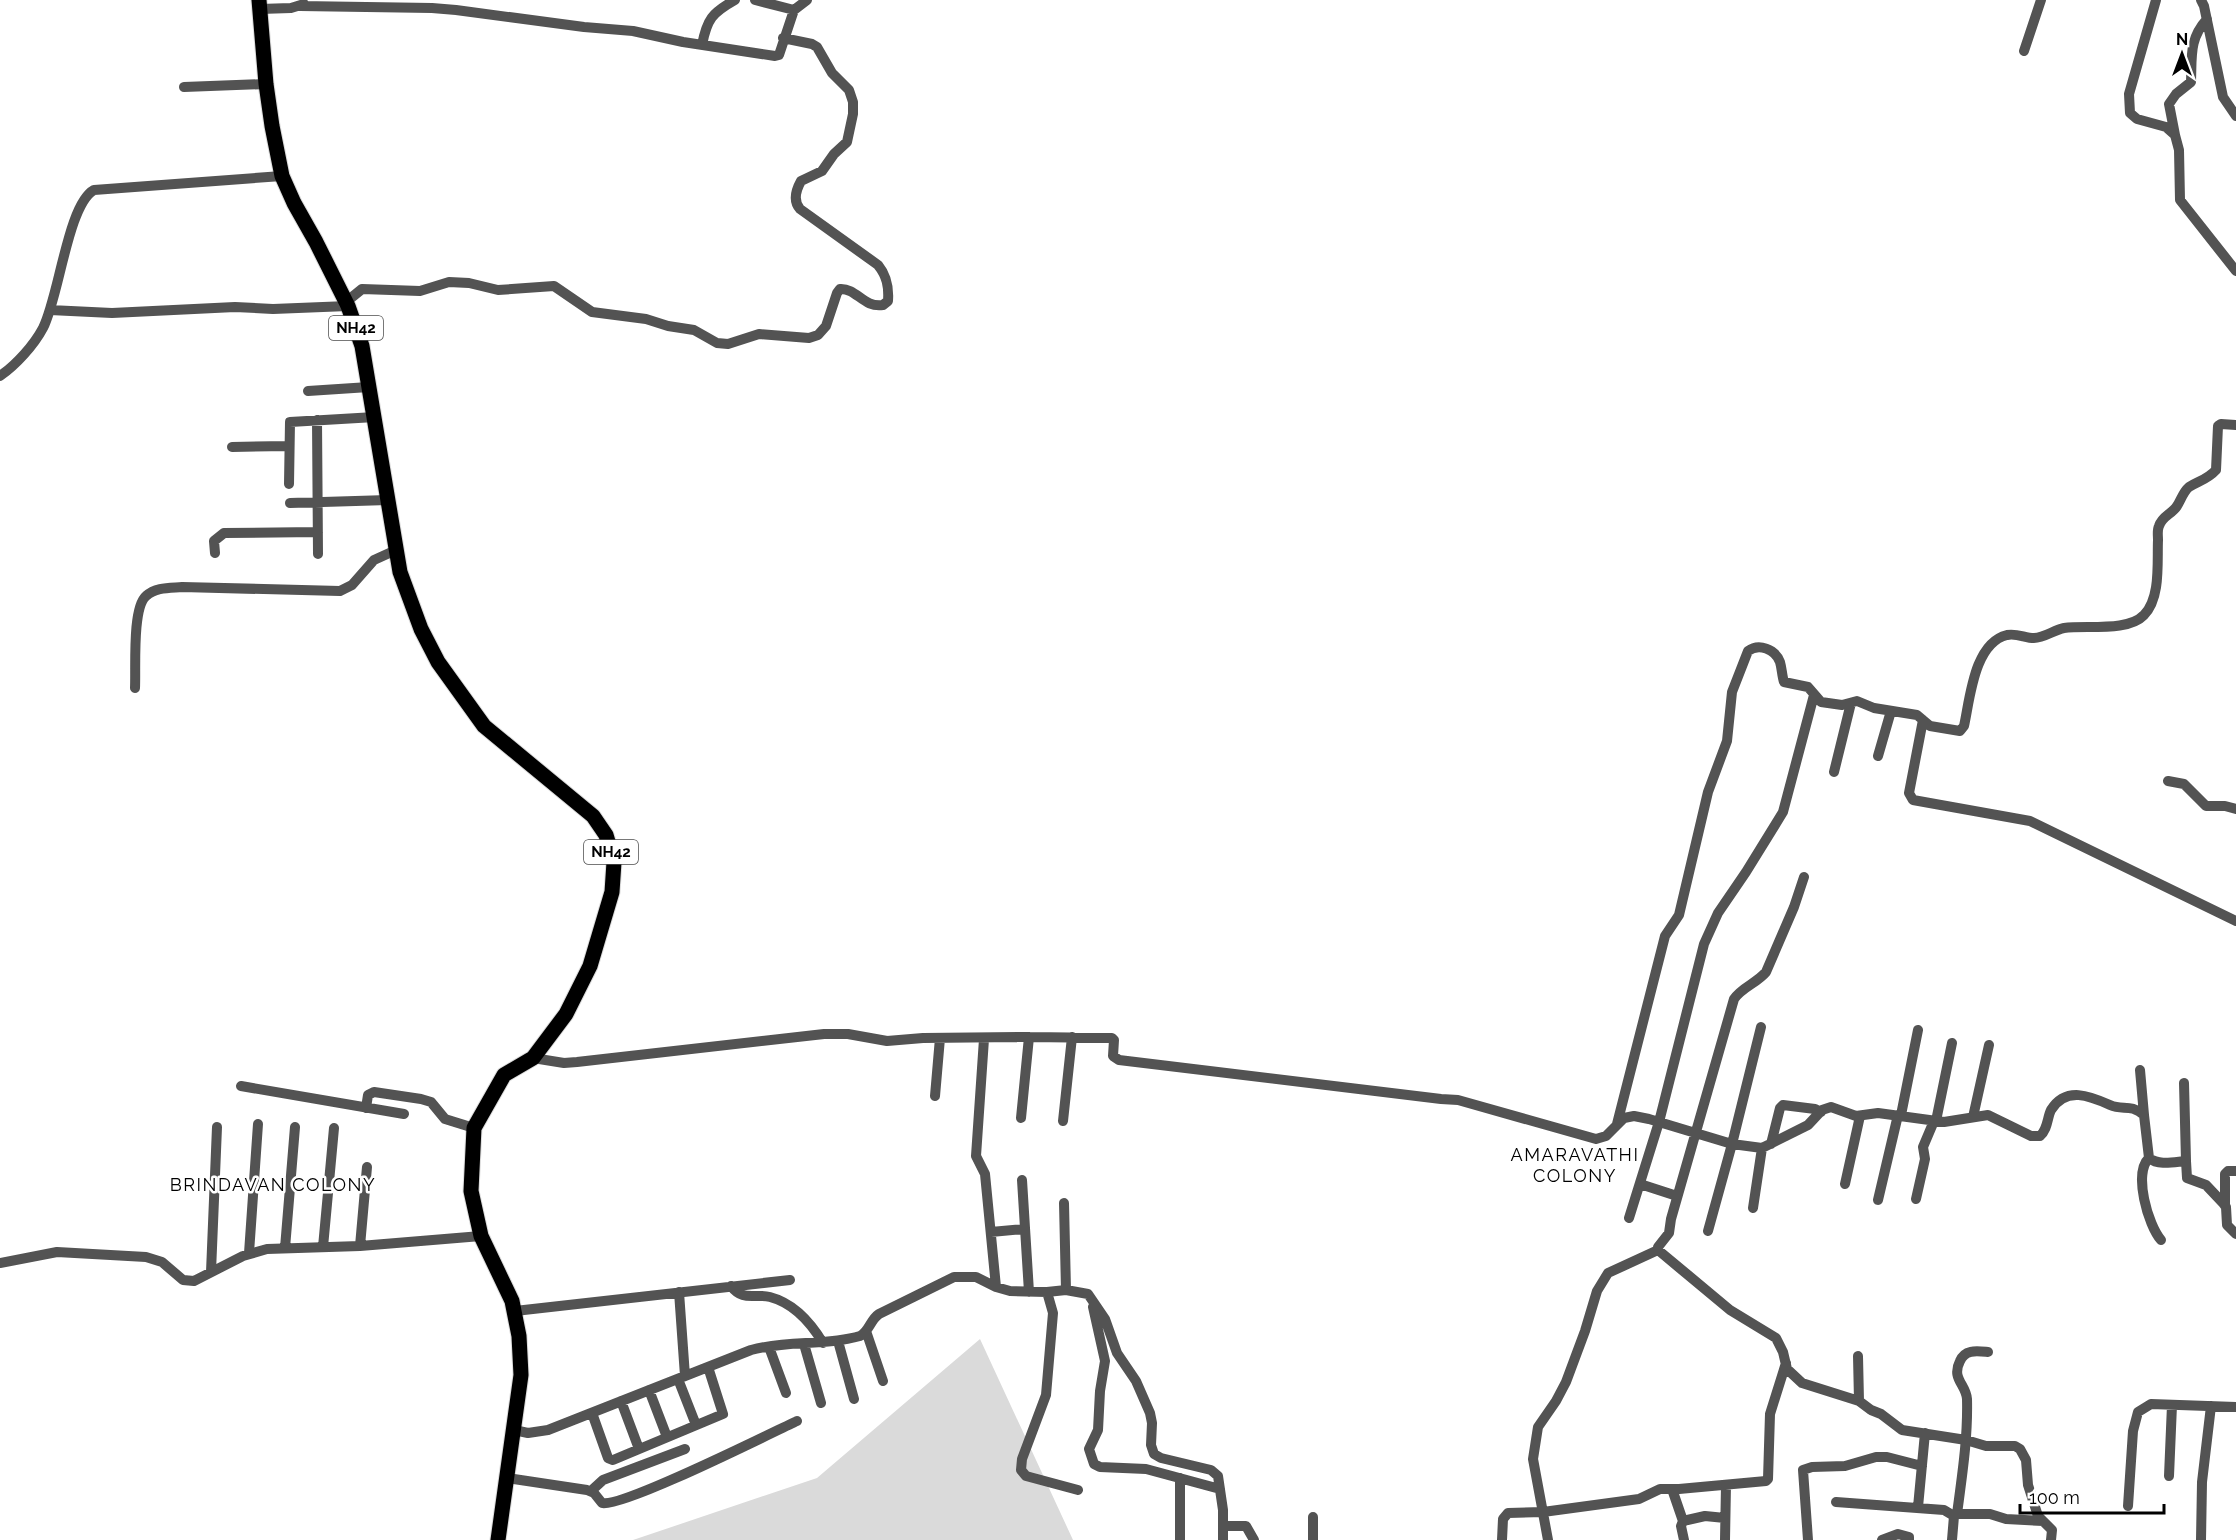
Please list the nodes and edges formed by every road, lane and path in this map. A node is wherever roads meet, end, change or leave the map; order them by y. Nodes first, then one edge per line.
1 (310, 0) edge
2 (735, 0) edge
3 (754, 0) edge
4 (807, 0) edge
5 (2041, 0) edge
6 (2156, 0) edge
7 (2203, 2) edge
8 (260, 4) edge
9 (300, 6) junction
10 (794, 10) junction
11 (2207, 19) junction
12 (783, 38) junction
13 (702, 45) junction
14 (2024, 51) dead end
15 (266, 84) junction
16 (184, 87) dead end
17 (2236, 116) edge
18 (2175, 135) junction
19 (282, 176) junction
20 (2236, 271) edge
21 (347, 304) junction
22 (50, 310) junction
23 (0, 376) edge
24 (369, 387) junction
25 (308, 391) dead end
26 (375, 417) junction
27 (317, 420) junction
28 (2236, 425) edge
29 (288, 446) junction
30 (232, 447) dead end
31 (288, 484) dead end
32 (388, 500) junction
33 (290, 502) dead end
34 (317, 502) junction
35 (318, 532) junction
36 (396, 550) junction
37 (214, 553) dead end
38 (318, 554) dead end
39 (135, 688) dead end
40 (1814, 695) junction
41 (1851, 703) junction
42 (1891, 711) junction
43 (1923, 720) junction
44 (1878, 756) dead end
45 (1834, 772) dead end
46 (2168, 781) dead end
47 (2236, 809) edge
48 (1804, 877) dead end
49 (2236, 921) edge
50 (1761, 1027) dead end
51 (1918, 1030) dead end
52 (1029, 1037) junction
53 (1072, 1037) junction
54 (940, 1038) junction
55 (984, 1039) junction
56 (1952, 1043) dead end
57 (1989, 1045) dead end
58 (533, 1058) junction
59 (2140, 1070) dead end
60 (2184, 1083) dead end
61 (241, 1086) dead end
62 (935, 1096) dead end
63 (366, 1108) junction
64 (1821, 1112) junction
65 (404, 1114) dead end
66 (1899, 1115) junction
67 (2144, 1115) junction
68 (1860, 1116) junction
69 (1973, 1117) junction
70 (1021, 1118) dead end
71 (1063, 1121) dead end
72 (1935, 1121) junction
73 (1659, 1122) junction
74 (258, 1124) dead end
75 (1617, 1125) junction
76 (295, 1126) dead end
77 (217, 1127) dead end
78 (334, 1128) dead end
79 (474, 1128) junction
80 (1694, 1133) junction
81 (1732, 1144) junction
82 (1767, 1146) junction
83 (2149, 1158) junction
84 (2186, 1161) junction
85 (367, 1167) dead end
86 (2236, 1171) edge
87 (1022, 1180) dead end
88 (1640, 1184) junction
89 (1845, 1184) dead end
90 (1677, 1196) junction
91 (1916, 1199) dead end
92 (1878, 1200) dead end
93 (1064, 1203) dead end
94 (2225, 1205) junction
95 (1753, 1208) dead end
96 (1629, 1218) dead end
97 (1024, 1228) junction
98 (1707, 1231) dead end
99 (991, 1232) junction
100 (2236, 1234) edge
101 (481, 1236) junction
102 (2161, 1240) dead end
103 (360, 1246) junction
104 (323, 1247) junction
105 (285, 1248) junction
106 (1658, 1250) junction
107 (249, 1253) junction
108 (0, 1263) edge
109 (211, 1272) junction
110 (790, 1280) dead end
111 (731, 1286) junction
112 (996, 1287) junction
113 (1066, 1290) junction
114 (680, 1292) junction
115 (1029, 1292) junction
116 (1047, 1292) junction
117 (1092, 1300) junction
118 (515, 1311) junction
119 (866, 1331) junction
120 (838, 1341) junction
121 (823, 1343) junction
122 (804, 1344) junction
123 (769, 1347) junction
124 (1988, 1352) dead end
125 (1858, 1356) dead end
126 (1786, 1363) junction
127 (708, 1367) junction
128 (681, 1378) junction
129 (884, 1381) dead end
130 (649, 1390) junction
131 (786, 1393) dead end
132 (854, 1400) dead end
133 (621, 1401) junction
134 (1859, 1401) junction
135 (821, 1402) dead end
136 (2172, 1405) junction
137 (2211, 1406) junction
138 (2236, 1407) edge
139 (592, 1413) junction
140 (797, 1421) dead end
141 (696, 1425) junction
142 (514, 1430) junction
143 (1925, 1433) junction
144 (668, 1437) junction
145 (1966, 1440) junction
146 (639, 1449) junction
147 (685, 1449) dead end
148 (1922, 1466) junction
149 (2169, 1476) dead end
150 (507, 1478) junction
151 (1180, 1478) junction
152 (1726, 1485) junction
153 (1220, 1489) junction
154 (1672, 1489) junction
155 (1078, 1490) dead end
156 (591, 1491) junction
157 (1836, 1502) dead end
158 (2128, 1506) dead end
159 (1918, 1507) junction
160 (1543, 1512) junction
161 (1955, 1514) junction
162 (1313, 1518) dead end
163 (1725, 1518) junction
164 (1683, 1521) junction
165 (2043, 1521) junction
166 (1223, 1526) junction
167 (498, 1540) edge
168 (1180, 1540) edge
169 (1223, 1540) edge
170 (1254, 1540) edge
171 (1313, 1540) edge
172 (1502, 1540) edge
173 (1548, 1540) edge
174 (1684, 1540) edge
175 (1725, 1540) edge
176 (1808, 1540) edge
177 (1882, 1540) edge
178 (1909, 1540) edge
179 (1952, 1540) edge
180 (2051, 1540) edge
181 (2201, 1540) edge

1 - 9 street
2 - 13 street
3 - 10 street
4 - 10 street
5 - 14 street
6 - 18 street
7 - 11 street
8 - 9 street
8 - 15 highway, NH42
9 - 13 street
10 - 12 street
11 - 17 street
11 - 18 street
12 - 13 street
12 - 21 street
15 - 16 street
15 - 19 highway, NH42
18 - 20 street
19 - 21 highway, NH42
19 - 22 street
21 - 22 street
21 - 24 highway, NH42
22 - 23 street
24 - 25 street
24 - 26 highway, NH42
26 - 27 street
26 - 32 highway, NH42
27 - 29 street
27 - 34 street
28 - 43 street
29 - 30 street
29 - 31 street
32 - 34 street
32 - 36 highway, NH42
33 - 34 street
34 - 35 street
35 - 37 street
35 - 38 street
36 - 39 street
36 - 58 highway, NH42
40 - 41 street
40 - 73 street
40 - 75 street
41 - 42 street
41 - 45 street
42 - 43 street
42 - 44 street
43 - 49 street
46 - 47 street
48 - 80 street
50 - 81 street
51 - 66 street
52 - 53 street
52 - 55 street
52 - 70 street
53 - 71 street
53 - 75 street
54 - 55 street
54 - 58 street
54 - 62 street
55 - 99 street
56 - 72 street
57 - 69 street
58 - 79 highway, NH42
59 - 67 street
60 - 84 street
61 - 63 street
63 - 65 street
63 - 79 street
64 - 68 street
64 - 82 street
64 - 82 street
66 - 68 street
66 - 72 street
66 - 92 street
67 - 69 street
67 - 83 street
68 - 89 street
69 - 72 street
72 - 91 street
73 - 75 street
73 - 80 street
73 - 88 street
74 - 107 street
76 - 105 street
77 - 109 street
78 - 104 street
79 - 101 highway, NH42
80 - 81 street
80 - 90 street
81 - 82 street
81 - 98 street
82 - 95 street
83 - 84 street
83 - 102 street
84 - 94 street
85 - 103 street
86 - 94 street
87 - 97 street
88 - 90 street
88 - 96 street
90 - 106 street
93 - 113 street
94 - 100 street
97 - 99 street
97 - 115 street
99 - 112 street
101 - 103 street
101 - 118 highway, NH42
103 - 104 street
104 - 105 street
105 - 107 street
106 - 126 street
106 - 160 street
107 - 109 street
108 - 109 street
110 - 111 street
111 - 114 street
111 - 121 street
112 - 115 street
112 - 119 street
113 - 116 street
113 - 117 street
114 - 118 street
114 - 128 street
115 - 116 street
116 - 155 street
117 - 151 street
117 - 153 street
118 - 142 highway, NH42
119 - 120 street
119 - 129 street
120 - 121 street
120 - 132 street
121 - 122 street
122 - 123 street
122 - 135 street
123 - 127 street
123 - 131 street
124 - 145 street
125 - 134 street
126 - 134 street
126 - 152 street
127 - 128 street
127 - 141 street
128 - 130 street
128 - 141 street
130 - 133 street
130 - 144 street
133 - 139 street
133 - 146 street
134 - 143 street
136 - 137 street
136 - 149 street
136 - 158 street
137 - 138 street
137 - 181 street
139 - 142 street
139 - 146 street
140 - 156 street
141 - 144 street
142 - 150 highway, NH42
143 - 145 street
143 - 148 street
144 - 146 street
145 - 161 street
145 - 165 street
147 - 156 street
148 - 159 street
148 - 176 street
150 - 156 street
150 - 167 highway, NH42
151 - 153 street
151 - 168 street
152 - 154 street
152 - 163 street
153 - 166 street
154 - 160 street
154 - 164 street
157 - 159 street
159 - 161 street
160 - 172 street
160 - 173 street
161 - 165 street
161 - 179 street
162 - 171 street
163 - 164 street
163 - 175 street
164 - 174 street
165 - 180 street
166 - 169 street
166 - 170 street
177 - 178 street

